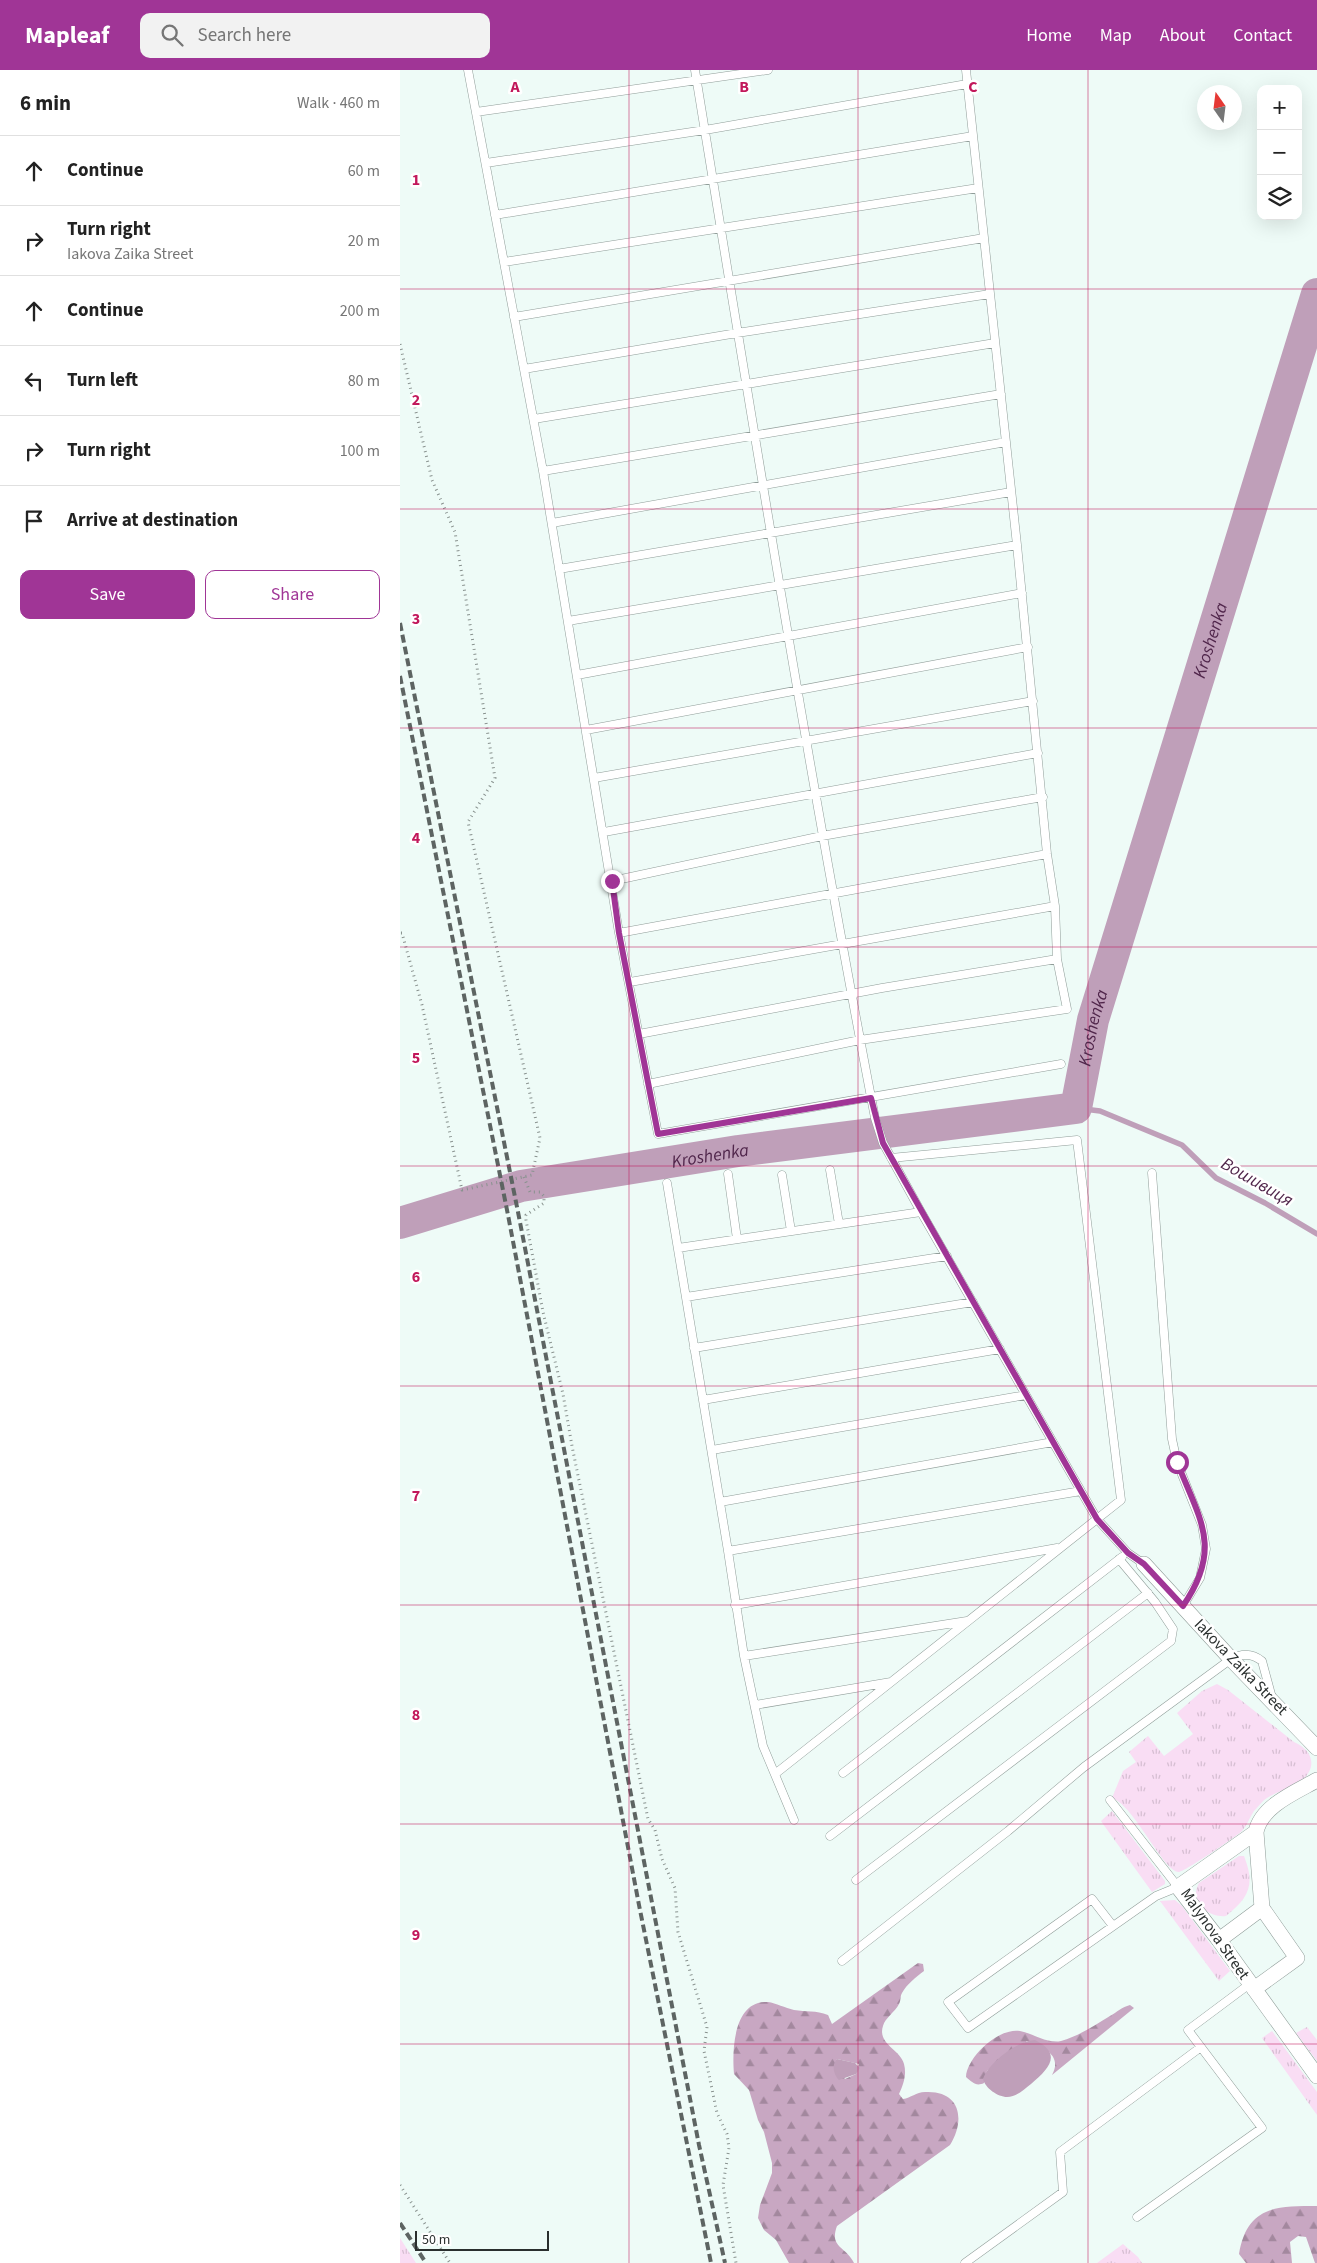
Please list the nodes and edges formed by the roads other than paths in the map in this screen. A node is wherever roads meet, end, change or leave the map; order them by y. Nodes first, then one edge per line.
1 (468, 70) edge
2 (695, 70) edge
3 (768, 70) edge
4 (966, 70) edge
5 (697, 81) junction
6 (967, 84) junction
7 (476, 112) junction
8 (705, 130) junction
9 (973, 136) junction
10 (486, 164) junction
11 (713, 180) junction
12 (978, 188) junction
13 (495, 215) junction
14 (721, 230) junction
15 (984, 238) junction
16 (504, 262) junction
17 (729, 280) junction
18 (990, 294) junction
19 (514, 317) junction
20 (737, 333) junction
21 (995, 343) junction
22 (524, 369) junction
23 (746, 384) junction
24 (1001, 394) junction
25 (534, 420) junction
26 (754, 434) junction
27 (1006, 442) junction
28 (543, 471) junction
29 (762, 486) junction
30 (1011, 492) junction
31 (552, 523) junction
32 (770, 533) junction
33 (1017, 545) junction
34 (560, 569) junction
35 (778, 586) junction
36 (1022, 593) junction
37 (568, 622) junction
38 (787, 636) junction
39 (1028, 647) junction
40 (577, 675) junction
41 (796, 690) junction
42 (1033, 701) junction
43 (586, 730) junction
44 (805, 741) junction
45 (1038, 753) junction
46 (594, 778) junction
47 (814, 793) junction
48 (1043, 797) junction
49 (604, 832) junction
50 (822, 836) junction
51 (1048, 854) junction
52 (612, 881) junction
53 (833, 894) junction
54 (1055, 906) junction
55 (619, 933) junction
56 (842, 944) junction
57 (1057, 959) junction
58 (630, 982) junction
59 (852, 994) junction
60 (639, 1034) junction
61 (860, 1040) junction
62 (1061, 1064) dead end
63 (648, 1084) junction
64 (871, 1098) junction
65 (892, 1158) junction
66 (830, 1170) dead end
67 (1152, 1173) dead end
68 (728, 1174) dead end
69 (782, 1175) dead end
70 (667, 1183) dead end
71 (921, 1212) junction
72 (839, 1224) junction
73 (791, 1231) junction
74 (737, 1239) junction
75 (678, 1248) junction
76 (947, 1256) junction
77 (686, 1297) junction
78 (973, 1302) junction
79 (694, 1348) junction
80 (1000, 1349) junction
81 (1026, 1395) junction
82 (703, 1400) junction
83 (1053, 1442) junction
84 (712, 1450) junction
85 (1081, 1490) junction
86 (720, 1502) junction
87 (1097, 1519) junction
88 (1058, 1548) junction
89 (728, 1552) junction
90 (1128, 1553) junction
91 (1119, 1559) junction
92 (1144, 1564) joint
93 (1148, 1593) junction
94 (735, 1605) junction
95 (1183, 1606) junction
96 (969, 1620) junction
97 (744, 1656) junction
98 (1231, 1659) junction
99 (893, 1682) junction
100 (1272, 1700) junction
101 (755, 1705) junction
102 (1317, 1748) edge
103 (843, 1773) dead end
104 (775, 1774) junction
105 (1317, 1780) edge
106 (1110, 1800) dead end
107 (794, 1820) dead end
108 (1256, 1832) junction
109 (830, 1836) dead end
110 (856, 1880) dead end
111 (1178, 1887) junction
112 (1262, 1908) junction
113 (1113, 1926) junction
114 (1219, 1940) junction
115 (842, 1961) dead end
116 (1252, 1986) junction
117 (1201, 2047) junction
118 (1317, 2076) edge
119 (1137, 2217) dead end
120 (965, 2263) edge

1 - 7 lane
2 - 5 lane
3 - 5 lane
4 - 6 lane
5 - 7 lane
5 - 8 lane
6 - 8 lane
6 - 9 lane
7 - 10 lane
8 - 10 lane
8 - 11 lane
9 - 11 lane
9 - 12 lane
10 - 13 lane
11 - 13 lane
11 - 14 lane
12 - 14 lane
12 - 15 lane
13 - 16 lane
14 - 16 lane
14 - 17 lane
15 - 17 lane
15 - 18 lane
16 - 19 lane
17 - 19 lane
17 - 20 lane
18 - 20 lane
18 - 21 lane
19 - 22 lane
20 - 22 lane
20 - 23 lane
21 - 23 lane
21 - 24 lane
22 - 25 lane
23 - 25 lane
23 - 26 lane
24 - 26 lane
24 - 27 lane
25 - 28 lane
26 - 28 lane
26 - 29 lane
27 - 29 lane
27 - 30 lane
28 - 31 lane
29 - 31 lane
29 - 32 lane
30 - 32 lane
30 - 33 lane
31 - 34 lane
32 - 34 lane
32 - 35 lane
33 - 35 lane
33 - 36 lane
34 - 37 lane
35 - 37 lane
35 - 38 lane
36 - 38 lane
36 - 39 lane
37 - 40 lane
38 - 40 lane
38 - 41 lane
39 - 41 lane
39 - 42 lane
40 - 43 lane
41 - 43 lane
41 - 44 lane
42 - 44 lane
42 - 45 lane
43 - 46 lane
44 - 46 lane
44 - 47 lane
45 - 47 lane
45 - 48 lane
46 - 49 lane
47 - 49 lane
47 - 50 lane
48 - 50 lane
48 - 51 lane
49 - 52 lane
50 - 52 lane
50 - 53 lane
51 - 53 lane
51 - 54 lane
52 - 55 lane
53 - 55 lane
53 - 56 lane
54 - 56 lane
54 - 57 lane
55 - 58 lane
56 - 58 lane
56 - 59 lane
57 - 59 lane
57 - 61 lane
58 - 60 lane
59 - 60 lane
59 - 61 lane
60 - 63 lane
61 - 63 lane
61 - 64 lane
62 - 64 lane
63 - 64 lane
64 - 65 lane
65 - 71 lane
65 - 87 lane
66 - 72 lane
67 - 95 lane
68 - 74 lane
69 - 73 lane
70 - 75 lane
71 - 72 lane
71 - 76 lane
72 - 73 lane
73 - 74 lane
74 - 75 lane
75 - 77 lane
76 - 77 lane
76 - 78 lane
77 - 79 lane
78 - 79 lane
78 - 80 lane
79 - 82 lane
80 - 81 lane
80 - 82 lane
81 - 83 lane
81 - 84 lane
82 - 84 lane
83 - 85 lane
83 - 86 lane
84 - 86 lane
85 - 87 lane
85 - 89 lane
86 - 89 lane
87 - 88 lane
87 - 90 lane
88 - 94 lane
88 - 96 lane
89 - 94 lane
90 - 91 lane
90 - 92 lane
91 - 93 lane
91 - 103 lane
92 - 95 street, Iakova Zaika Street
93 - 109 lane
93 - 110 lane
94 - 97 lane
95 - 98 street, Iakova Zaika Street
96 - 97 lane
96 - 99 lane
97 - 101 lane
98 - 100 street, Iakova Zaika Street
98 - 100 lane
98 - 115 lane
99 - 101 lane
99 - 104 lane
100 - 102 street, Iakova Zaika Street
101 - 104 lane
104 - 107 lane
105 - 108 street, Malynova Street
106 - 111 lane
108 - 111 street, Malynova Street
108 - 112 street
111 - 113 lane
111 - 114 street, Malynova Street
112 - 114 street
112 - 116 street
113 - 113 lane
114 - 116 street, Malynova Street
116 - 117 lane
116 - 118 street, Malynova Street
117 - 119 lane
117 - 120 lane

